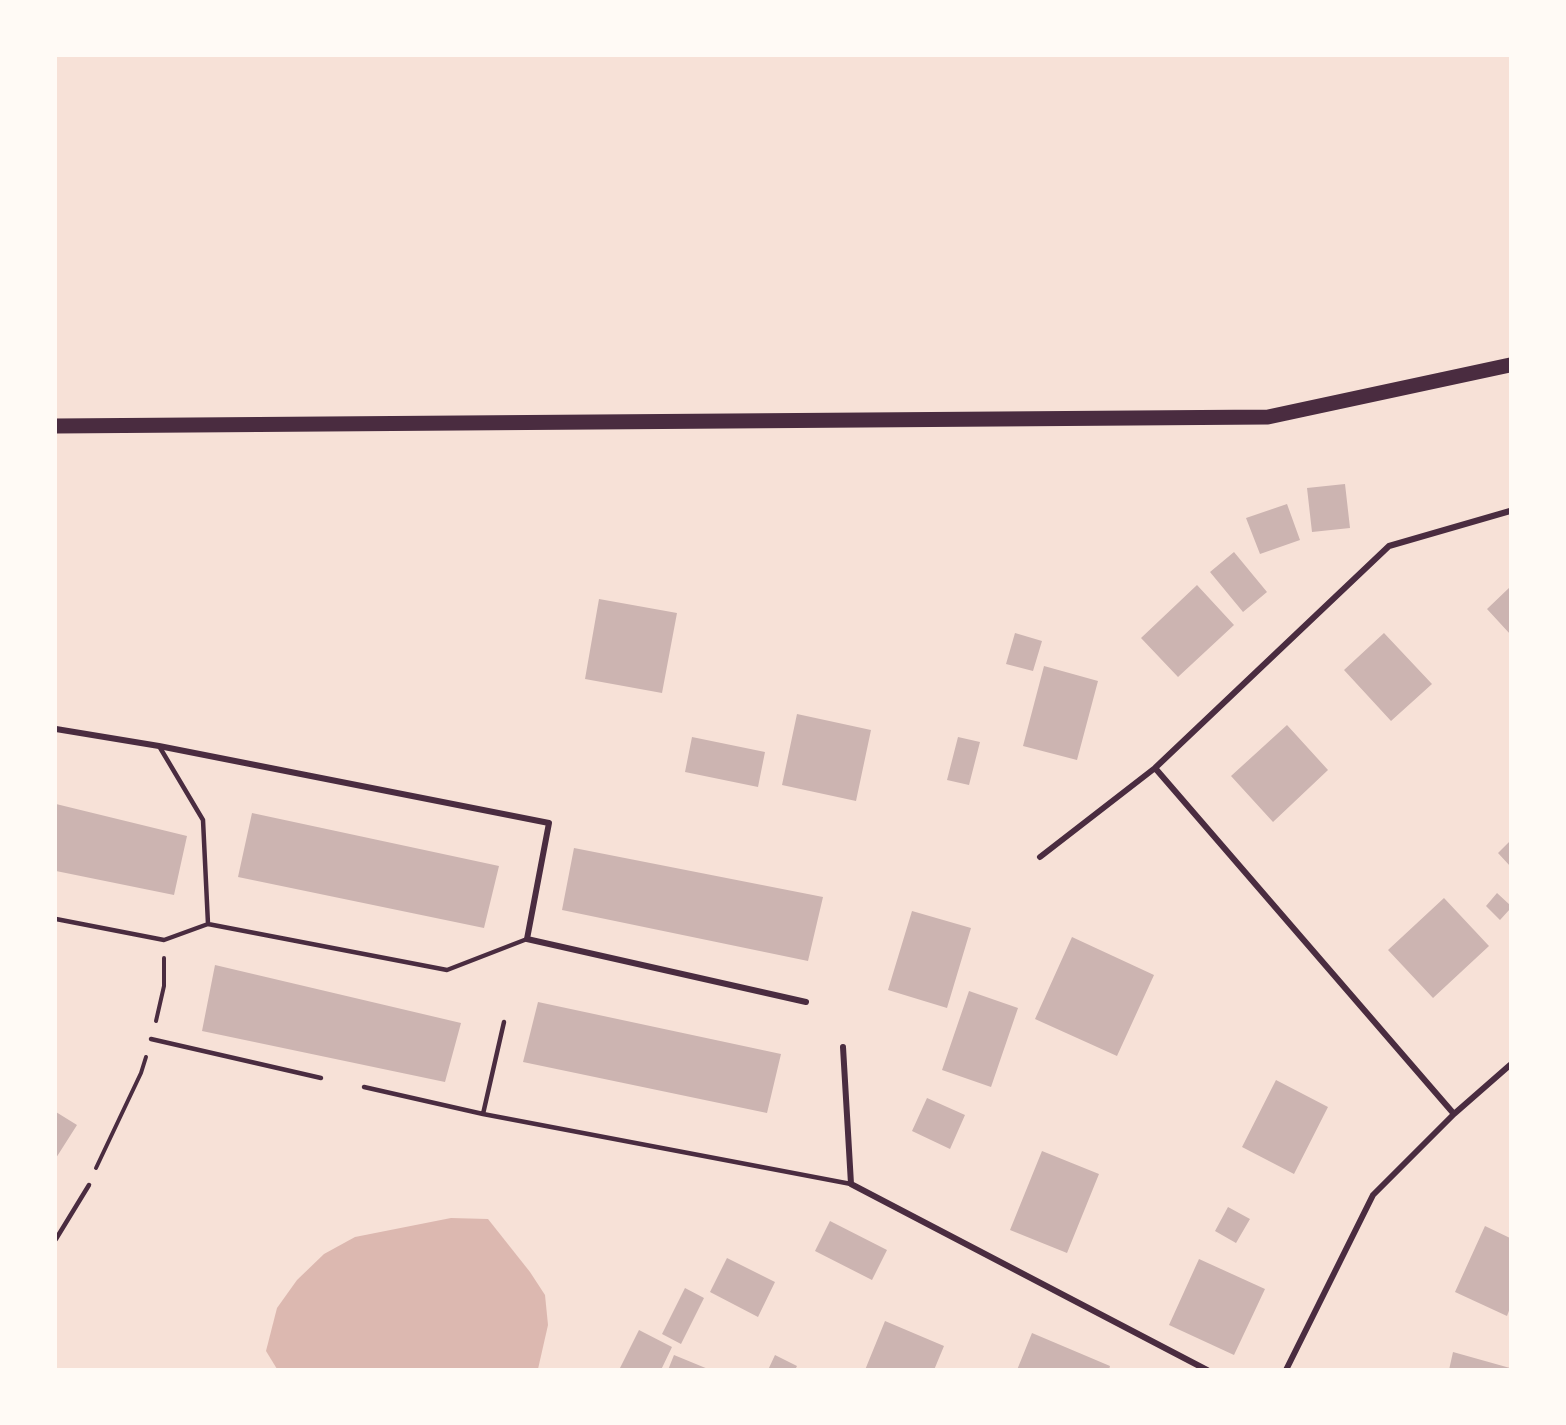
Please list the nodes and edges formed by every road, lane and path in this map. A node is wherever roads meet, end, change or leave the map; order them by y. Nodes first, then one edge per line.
1 (1510, 365) edge
2 (56, 426) edge
3 (1510, 511) edge
4 (56, 729) edge
5 (159, 746) junction
6 (1155, 768) junction
7 (1040, 857) dead end
8 (56, 919) edge
9 (208, 924) junction
10 (527, 939) junction
11 (164, 940) junction
12 (806, 1002) dead end
13 (504, 1022) dead end
14 (152, 1038) junction
15 (843, 1047) dead end
16 (1510, 1065) edge
17 (321, 1078) dead end
18 (364, 1088) dead end
19 (483, 1114) junction
20 (1454, 1114) junction
21 (851, 1184) junction
22 (89, 1185) joint
23 (56, 1239) edge
24 (1207, 1370) edge
25 (1287, 1370) edge

1 - 2 main road
3 - 6 street
4 - 5 street
5 - 9 lane
5 - 10 street
6 - 7 street
6 - 20 street
8 - 11 lane
9 - 10 lane
9 - 11 lane
10 - 12 street
11 - 14 path
13 - 19 lane
14 - 17 lane
14 - 22 path
15 - 21 street
16 - 20 street
18 - 19 lane
19 - 21 lane
20 - 25 street
21 - 24 street
22 - 23 lane

